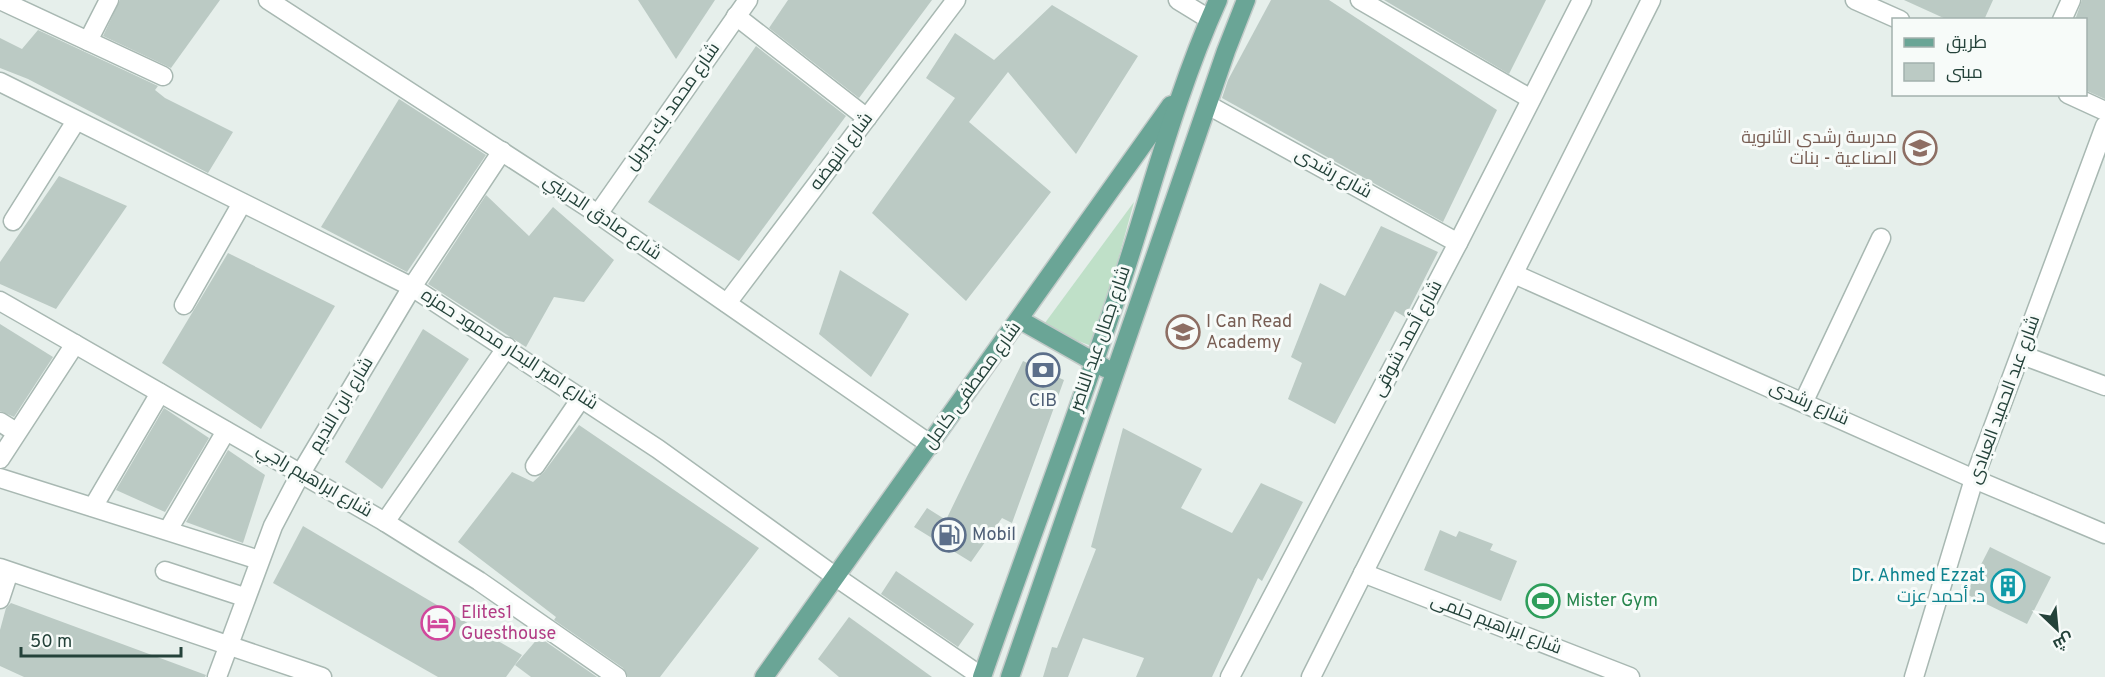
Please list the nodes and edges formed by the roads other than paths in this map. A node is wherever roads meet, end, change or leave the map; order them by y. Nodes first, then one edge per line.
1 (0, 0) edge
2 (109, 0) edge
3 (268, 0) edge
4 (747, 0) edge
5 (956, 0) edge
6 (1178, 0) edge
7 (1218, 0) edge
8 (1246, 0) edge
9 (1360, 0) edge
10 (1582, 0) edge
11 (1651, 0) edge
12 (1856, 0) edge
13 (2070, 0) edge
14 (37, 8) edge
15 (736, 16) junction
16 (1896, 18) edge
17 (2063, 18) edge
18 (1209, 19) junction
19 (88, 41) junction
20 (163, 76) dead end
21 (0, 82) edge
22 (1179, 94) junction
23 (2072, 96) edge
24 (1531, 99) junction
25 (1208, 105) junction
26 (2105, 111) edge
27 (867, 118) junction
28 (76, 121) junction
29 (2105, 126) edge
30 (502, 151) junction
31 (242, 203) junction
32 (598, 214) junction
33 (13, 221) dead end
34 (1881, 238) dead end
35 (1458, 243) junction
36 (1514, 274) junction
37 (412, 287) junction
38 (0, 301) edge
39 (728, 303) junction
40 (184, 305) dead end
41 (1020, 320) junction
42 (75, 344) junction
43 (507, 347) junction
44 (2022, 355) junction
45 (1094, 364) junction
46 (1116, 372) junction
47 (2105, 386) edge
48 (160, 393) junction
49 (582, 396) junction
50 (1804, 401) junction
51 (0, 422) edge
52 (226, 430) junction
53 (16, 432) junction
54 (931, 445) junction
55 (0, 459) edge
56 (535, 466) dead end
57 (301, 473) junction
58 (0, 478) edge
59 (1974, 479) junction
60 (93, 507) junction
61 (385, 522) junction
62 (168, 531) junction
63 (2105, 534) edge
64 (259, 560) junction
65 (5, 570) edge
66 (165, 571) dead end
67 (1364, 573) junction
68 (836, 577) junction
69 (244, 597) junction
70 (0, 599) edge
71 (227, 646) junction
72 (217, 677) edge
73 (322, 677) edge
74 (617, 677) edge
75 (764, 677) edge
76 (982, 677) edge
77 (1010, 677) edge
78 (1230, 677) edge
79 (1311, 677) edge
80 (1629, 677) edge
81 (1914, 677) edge

1 - 14 street
2 - 19 street
3 - 30 street, شارع صادق الدريني
4 - 15 street, شارع محمد بك جبريل
5 - 27 street, شارع النهضه
6 - 18 street
7 - 18 main road, شارع جمال عبد الناصر
8 - 25 main road, شارع جمال عبد الناصر
9 - 24 street
10 - 24 street, شارع أحمد شوقى
11 - 36 street
12 - 16 street
13 - 17 street
14 - 19 street
15 - 27 street
15 - 32 street, شارع محمد بك جبريل
18 - 22 main road, شارع جمال عبد الناصر
19 - 20 street
21 - 28 street, شارع امير البحار محمود حمزه
22 - 41 main road, شارع مصطفى كامل
22 - 45 main road, شارع جمال عبد الناصر
23 - 26 street
24 - 35 street, شارع أحمد شوقى
25 - 35 street, شارع رشدى
25 - 46 main road, شارع جمال عبد الناصر
27 - 39 street, شارع النهضه
28 - 31 street, شارع امير البحار محمود حمزه
28 - 33 street
29 - 44 street, شارع عبد الحميد العبادى
30 - 32 street, شارع صادق الدريني
30 - 37 street, شارع ابن النديم
31 - 37 street, شارع امير البحار محمود حمزه
31 - 40 street
32 - 39 street, شارع صادق الدريني
34 - 50 street
35 - 78 street, شارع أحمد شوقى
36 - 50 street, شارع رشدى
36 - 67 street
37 - 43 street, شارع امير البحار محمود حمزه
37 - 57 street, شارع ابن النديم
38 - 42 street, شارع ابراهيم راجي
39 - 54 street, شارع صادق الدريني
41 - 45 main road
41 - 54 main road, شارع مصطفى كامل
42 - 48 street, شارع ابراهيم راجي
42 - 53 street
43 - 49 street, شارع امير البحار محمود حمزه
43 - 61 street
44 - 47 street
44 - 59 street, شارع عبد الحميد العبادى
45 - 46 main road
45 - 76 main road, شارع جمال عبد الناصر
46 - 77 main road, شارع جمال عبد الناصر
48 - 52 street, شارع ابراهيم راجي
48 - 60 street
49 - 56 street
49 - 68 street, شارع امير البحار محمود حمزه
50 - 59 street, شارع رشدى
51 - 53 street
52 - 57 street, شارع ابراهيم راجي
52 - 62 street
53 - 55 street
54 - 68 main road, شارع مصطفى كامل
57 - 61 street, شارع ابراهيم راجي
57 - 64 street, شارع ابن النديم
58 - 60 street
59 - 63 street, شارع رشدى
59 - 81 street, شارع عبد الحميد العبادى
60 - 62 street
61 - 74 street, شارع ابراهيم راجي
62 - 64 street
64 - 69 street, شارع ابن النديم
65 - 70 street
65 - 71 street
66 - 69 street
67 - 79 street
67 - 80 street, شارع ابراهيم حلمى
68 - 75 main road, شارع مصطفى كامل
68 - 76 street, شارع امير البحار محمود حمزه
69 - 71 street, شارع ابن النديم
71 - 72 street, شارع ابن النديم
71 - 73 street

